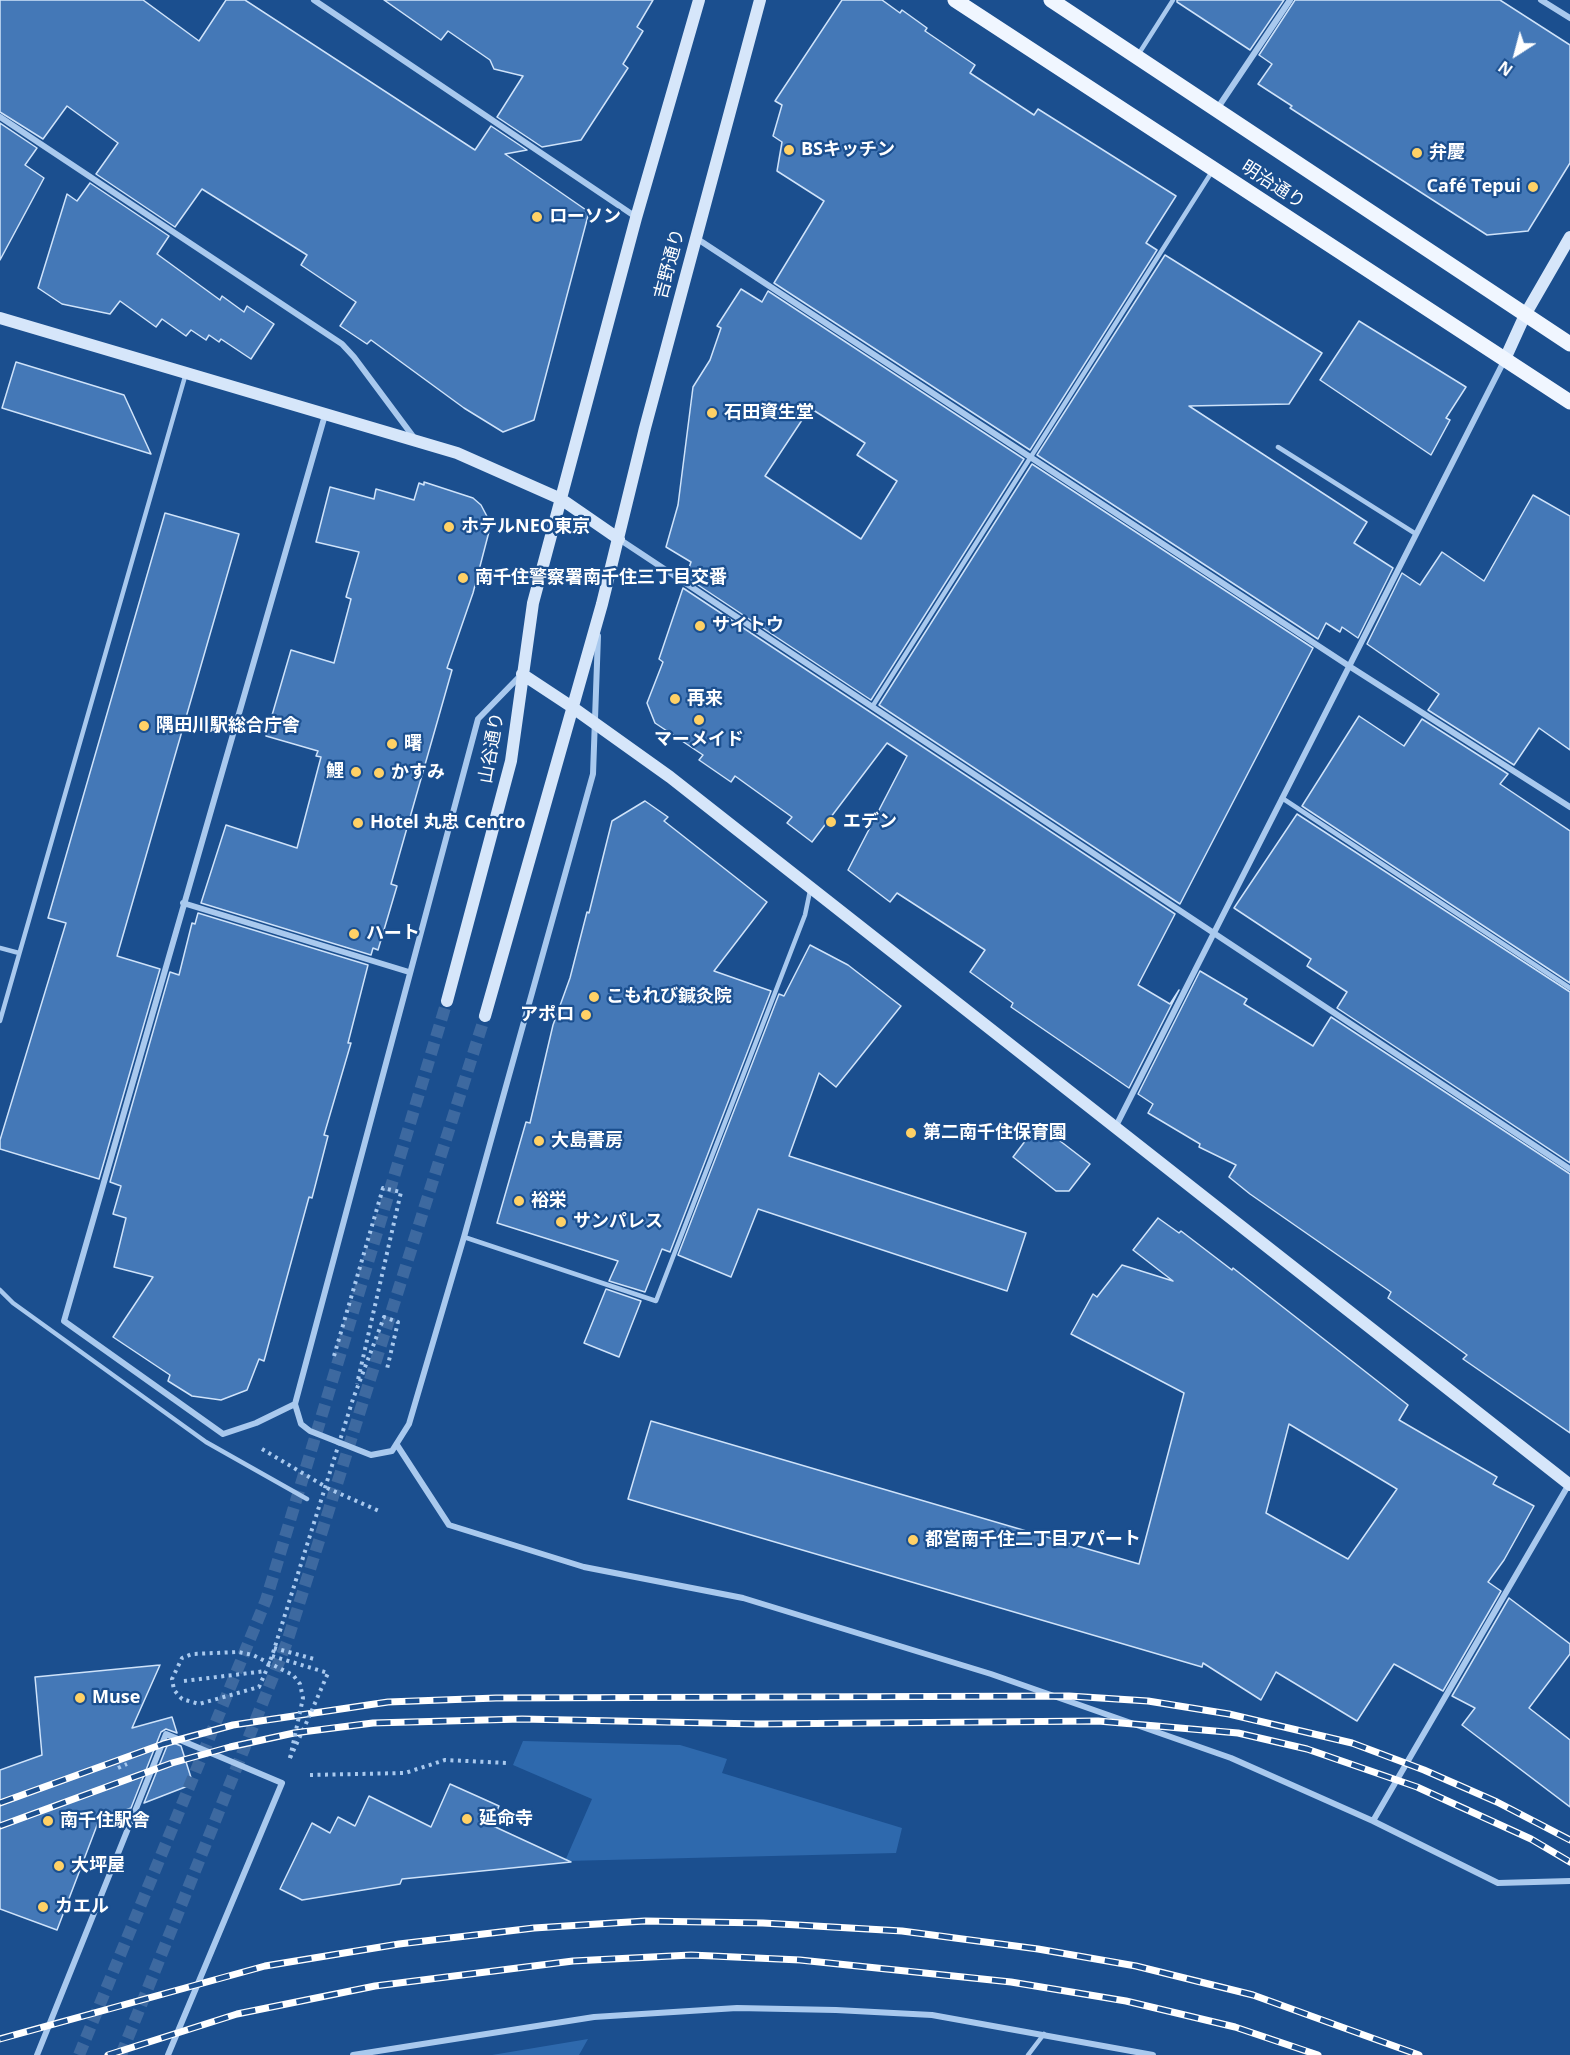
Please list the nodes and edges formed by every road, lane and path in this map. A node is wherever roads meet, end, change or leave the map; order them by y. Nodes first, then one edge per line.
1 (314, 0) edge
2 (699, 0) edge
3 (760, 0) edge
4 (955, 0) edge
5 (1051, 0) edge
6 (1173, 0) edge
7 (1290, 0) edge
8 (1542, 0) edge
9 (1570, 18) edge
10 (1137, 58) junction
11 (1215, 111) junction
12 (0, 117) edge
13 (1213, 170) junction
14 (636, 218) junction
15 (1570, 237) edge
16 (695, 238) junction
17 (1525, 315) junction
18 (0, 318) edge
19 (1570, 344) edge
20 (1505, 358) junction
21 (186, 373) junction
22 (1570, 402) edge
23 (325, 415) junction
24 (415, 440) junction
25 (1278, 447) dead end
26 (1030, 458) junction
27 (561, 500) junction
28 (1416, 534) junction
29 (619, 539) junction
30 (598, 621) junction
31 (1349, 666) junction
32 (522, 674) junction
33 (572, 707) junction
34 (872, 707) junction
35 (597, 724) junction
36 (1282, 798) junction
37 (1570, 807) edge
38 (811, 888) junction
39 (183, 903) junction
40 (1214, 932) junction
41 (0, 948) edge
42 (19, 953) junction
43 (409, 972) junction
44 (1570, 988) edge
45 (447, 1001) tunnel mouth
46 (485, 1016) tunnel mouth
47 (0, 1021) edge
48 (1116, 1126) junction
49 (1570, 1169) edge
50 (464, 1237) junction
51 (0, 1290) edge
52 (334, 1356) dead end
53 (387, 1369) dead end
54 (353, 1399) junction
55 (295, 1404) junction
56 (397, 1445) junction
57 (262, 1449) dead end
58 (1570, 1484) edge
59 (326, 1488) junction
60 (307, 1499) dead end
61 (379, 1511) dead end
62 (274, 1648) junction
63 (272, 1656) junction
64 (314, 1659) dead end
65 (266, 1671) junction
66 (184, 1682) dead end
67 (508, 1763) dead end
68 (310, 1775) dead end
69 (1373, 1821) junction
70 (1570, 1881) edge
71 (1044, 2034) junction
72 (1138, 2053) edge
73 (37, 2055) edge
74 (168, 2055) edge
75 (353, 2055) edge
76 (1028, 2055) edge
77 (1154, 2055) edge

1 - 14 street
2 - 14 street
3 - 16 street, 吉野通り
4 - 13 main road, 明治通り
5 - 10 main road, 明治通り
6 - 10 lane
7 - 11 street
8 - 9 street
10 - 11 main road, 明治通り
11 - 17 main road, 明治通り
12 - 24 street
13 - 20 main road, 明治通り
13 - 26 lane
14 - 27 street
15 - 17 street
16 - 26 street
16 - 29 street, 吉野通り
17 - 19 main road, 明治通り
17 - 20 street
18 - 21 street
20 - 22 main road, 明治通り
20 - 28 street
21 - 23 street
21 - 42 lane
23 - 24 street
23 - 39 street
24 - 27 street
25 - 28 lane
26 - 31 street
26 - 34 lane
27 - 29 street
27 - 32 street, 山谷通り
28 - 31 street
29 - 30 street
29 - 34 street
30 - 33 street
30 - 35 street
31 - 36 street
31 - 37 street
32 - 33 street
32 - 43 street
32 - 45 street, 山谷通り
33 - 35 street
33 - 46 street
34 - 40 street
35 - 38 street
35 - 50 street
36 - 40 street
36 - 44 lane
38 - 48 street
38 - 50 lane
39 - 43 street
39 - 55 street
40 - 48 street
40 - 49 street
41 - 42 lane
42 - 47 lane
43 - 55 street
48 - 58 street
50 - 56 street
51 - 60 lane
52 - 54 path, bridge
53 - 54 path, bridge
54 - 59 path, bridge
55 - 56 street
56 - 69 street
57 - 59 path, bridge
58 - 69 street
59 - 61 path
59 - 62 path, bridge
62 - 63 path, bridge
62 - 64 path, bridge
63 - 65 path, bridge
63 - 65 path, bridge
65 - 66 path, bridge
67 - 68 path
69 - 70 street
71 - 72 street
71 - 75 street
71 - 76 lane
72 - 77 street
73 - 74 street

